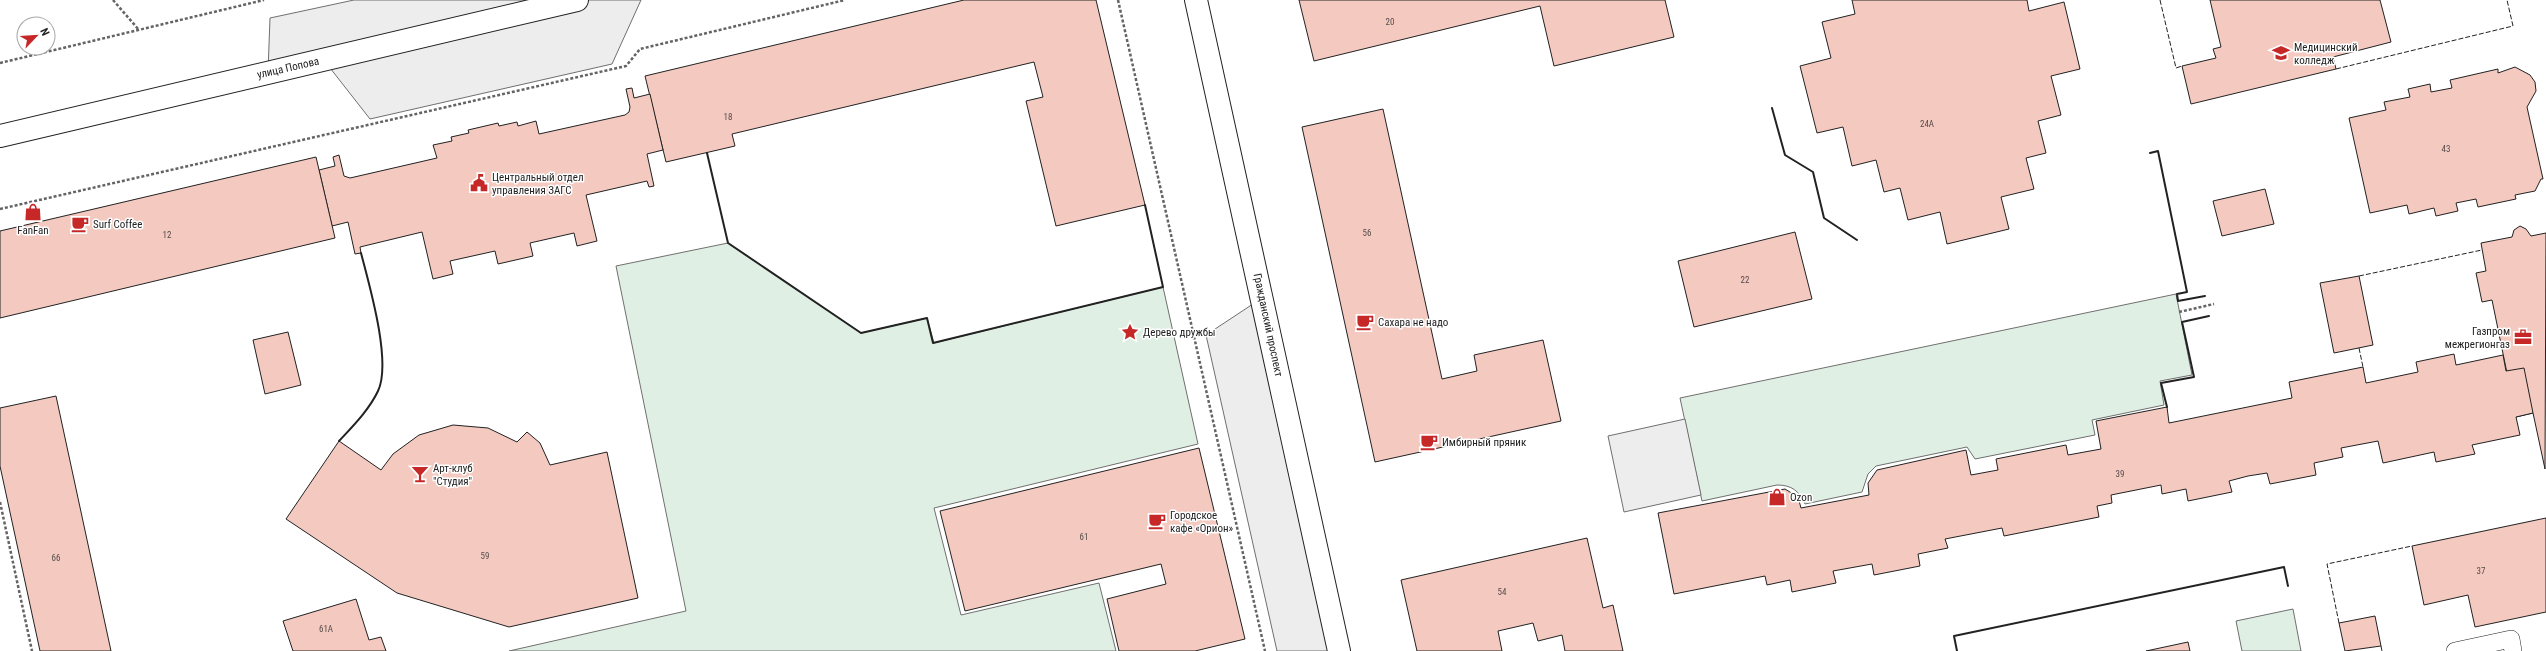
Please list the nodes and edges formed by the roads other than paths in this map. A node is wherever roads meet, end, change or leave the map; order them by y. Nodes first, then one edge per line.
1 (577, 0) edge
2 (1196, 0) edge
3 (0, 136) edge
4 (1339, 651) edge
5 (2455, 651) edge
6 (2513, 651) edge

1 - 3 street, улица Попова
2 - 4 street, Гражданский проспект
5 - 6 lane

